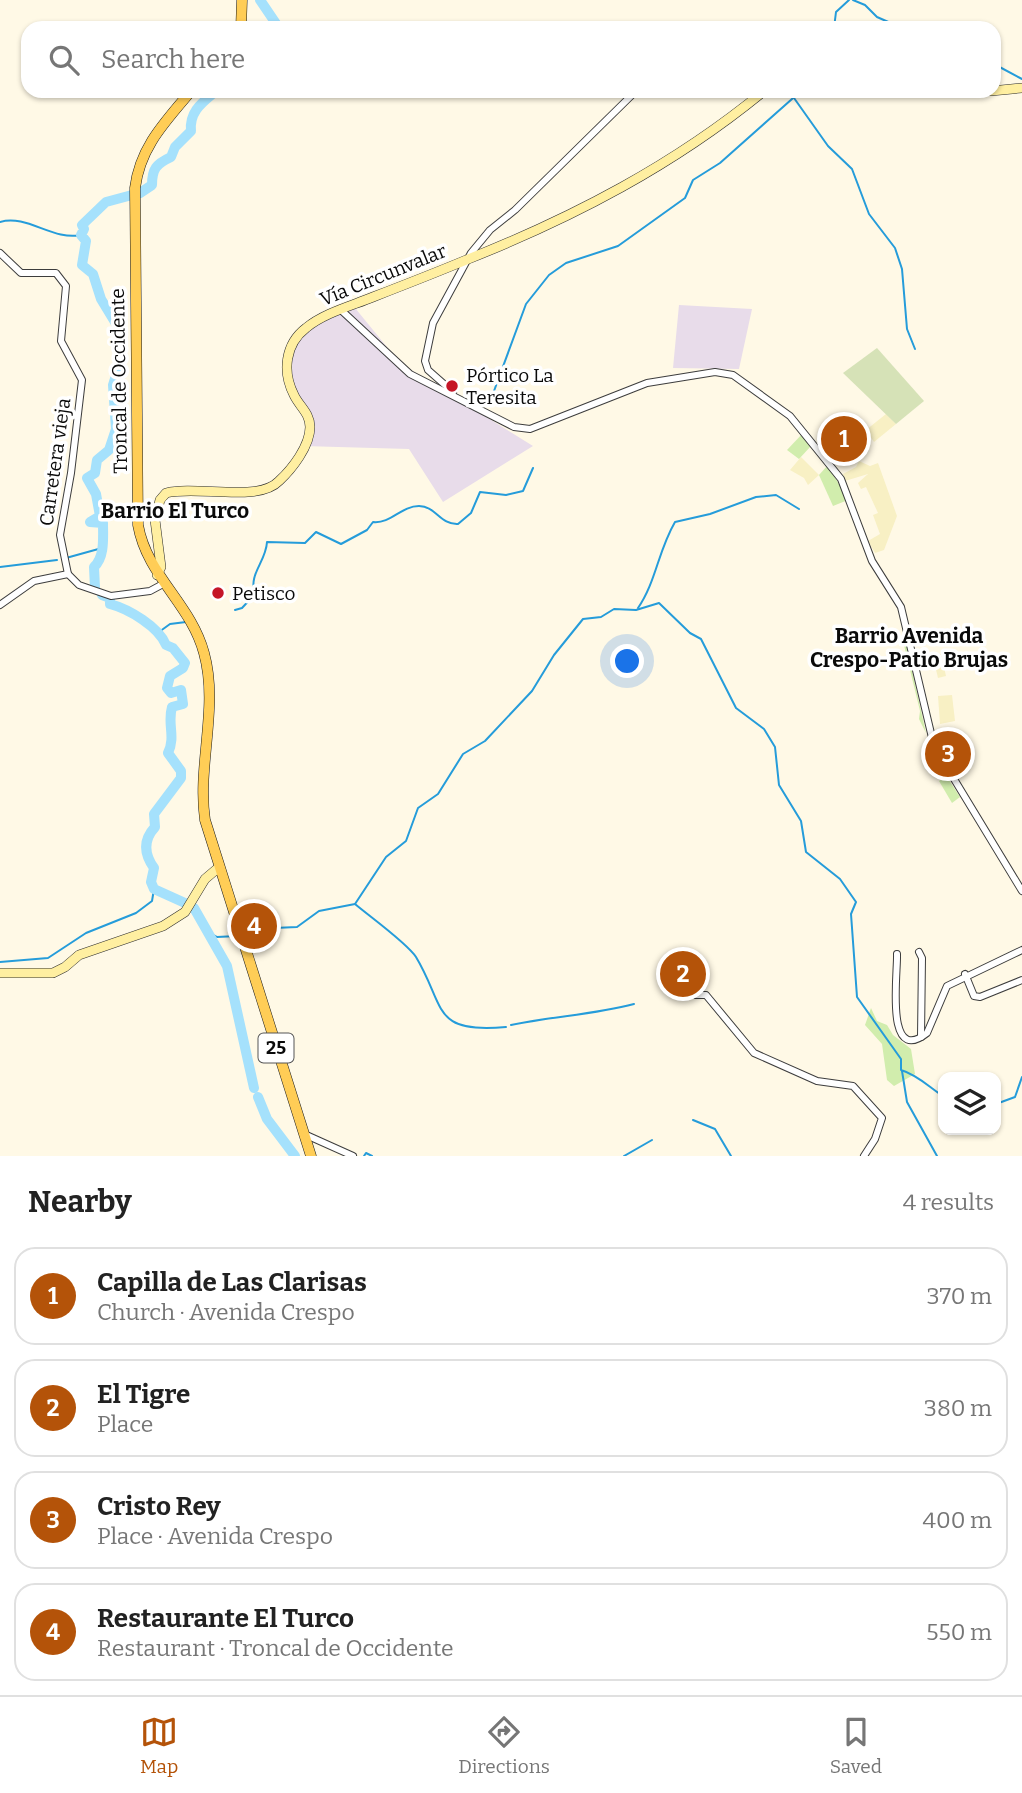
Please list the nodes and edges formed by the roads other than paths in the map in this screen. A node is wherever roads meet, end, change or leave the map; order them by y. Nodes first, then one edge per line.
1 (242, 0) edge
2 (241, 21) edge
3 (1022, 88) edge
4 (1001, 90) edge
5 (185, 98) edge
6 (629, 98) edge
7 (755, 98) edge
8 (0, 253) edge
9 (467, 260) junction
10 (341, 310) junction
11 (457, 396) junction
12 (68, 574) junction
13 (160, 580) junction
14 (0, 605) edge
15 (218, 868) junction
16 (1022, 891) edge
17 (1022, 950) edge
18 (919, 952) dead end
19 (897, 954) dead end
20 (677, 972) dead end
21 (0, 973) edge
22 (965, 974) junction
23 (1022, 980) edge
24 (921, 1037) junction
25 (304, 1134) junction
26 (311, 1156) edge
27 (353, 1156) edge
28 (864, 1156) edge

1 - 2 main road
3 - 4 main road
5 - 13 main road, Troncal de Occidente / 25
6 - 9 street
7 - 9 main road, Vía Circunvalar
8 - 12 street, Carretera vieja
9 - 10 main road, Vía Circunvalar
9 - 11 street
10 - 11 street
10 - 13 main road, Vía Circunvalar
11 - 16 street
12 - 13 street
12 - 14 street
13 - 15 main road, Troncal de Occidente / 25
15 - 21 main road
15 - 25 main road, Troncal de Occidente / 25
17 - 22 street
18 - 24 street
19 - 24 street
20 - 28 street
22 - 23 street
22 - 24 street
25 - 26 main road, Troncal de Occidente / 25
25 - 27 street

